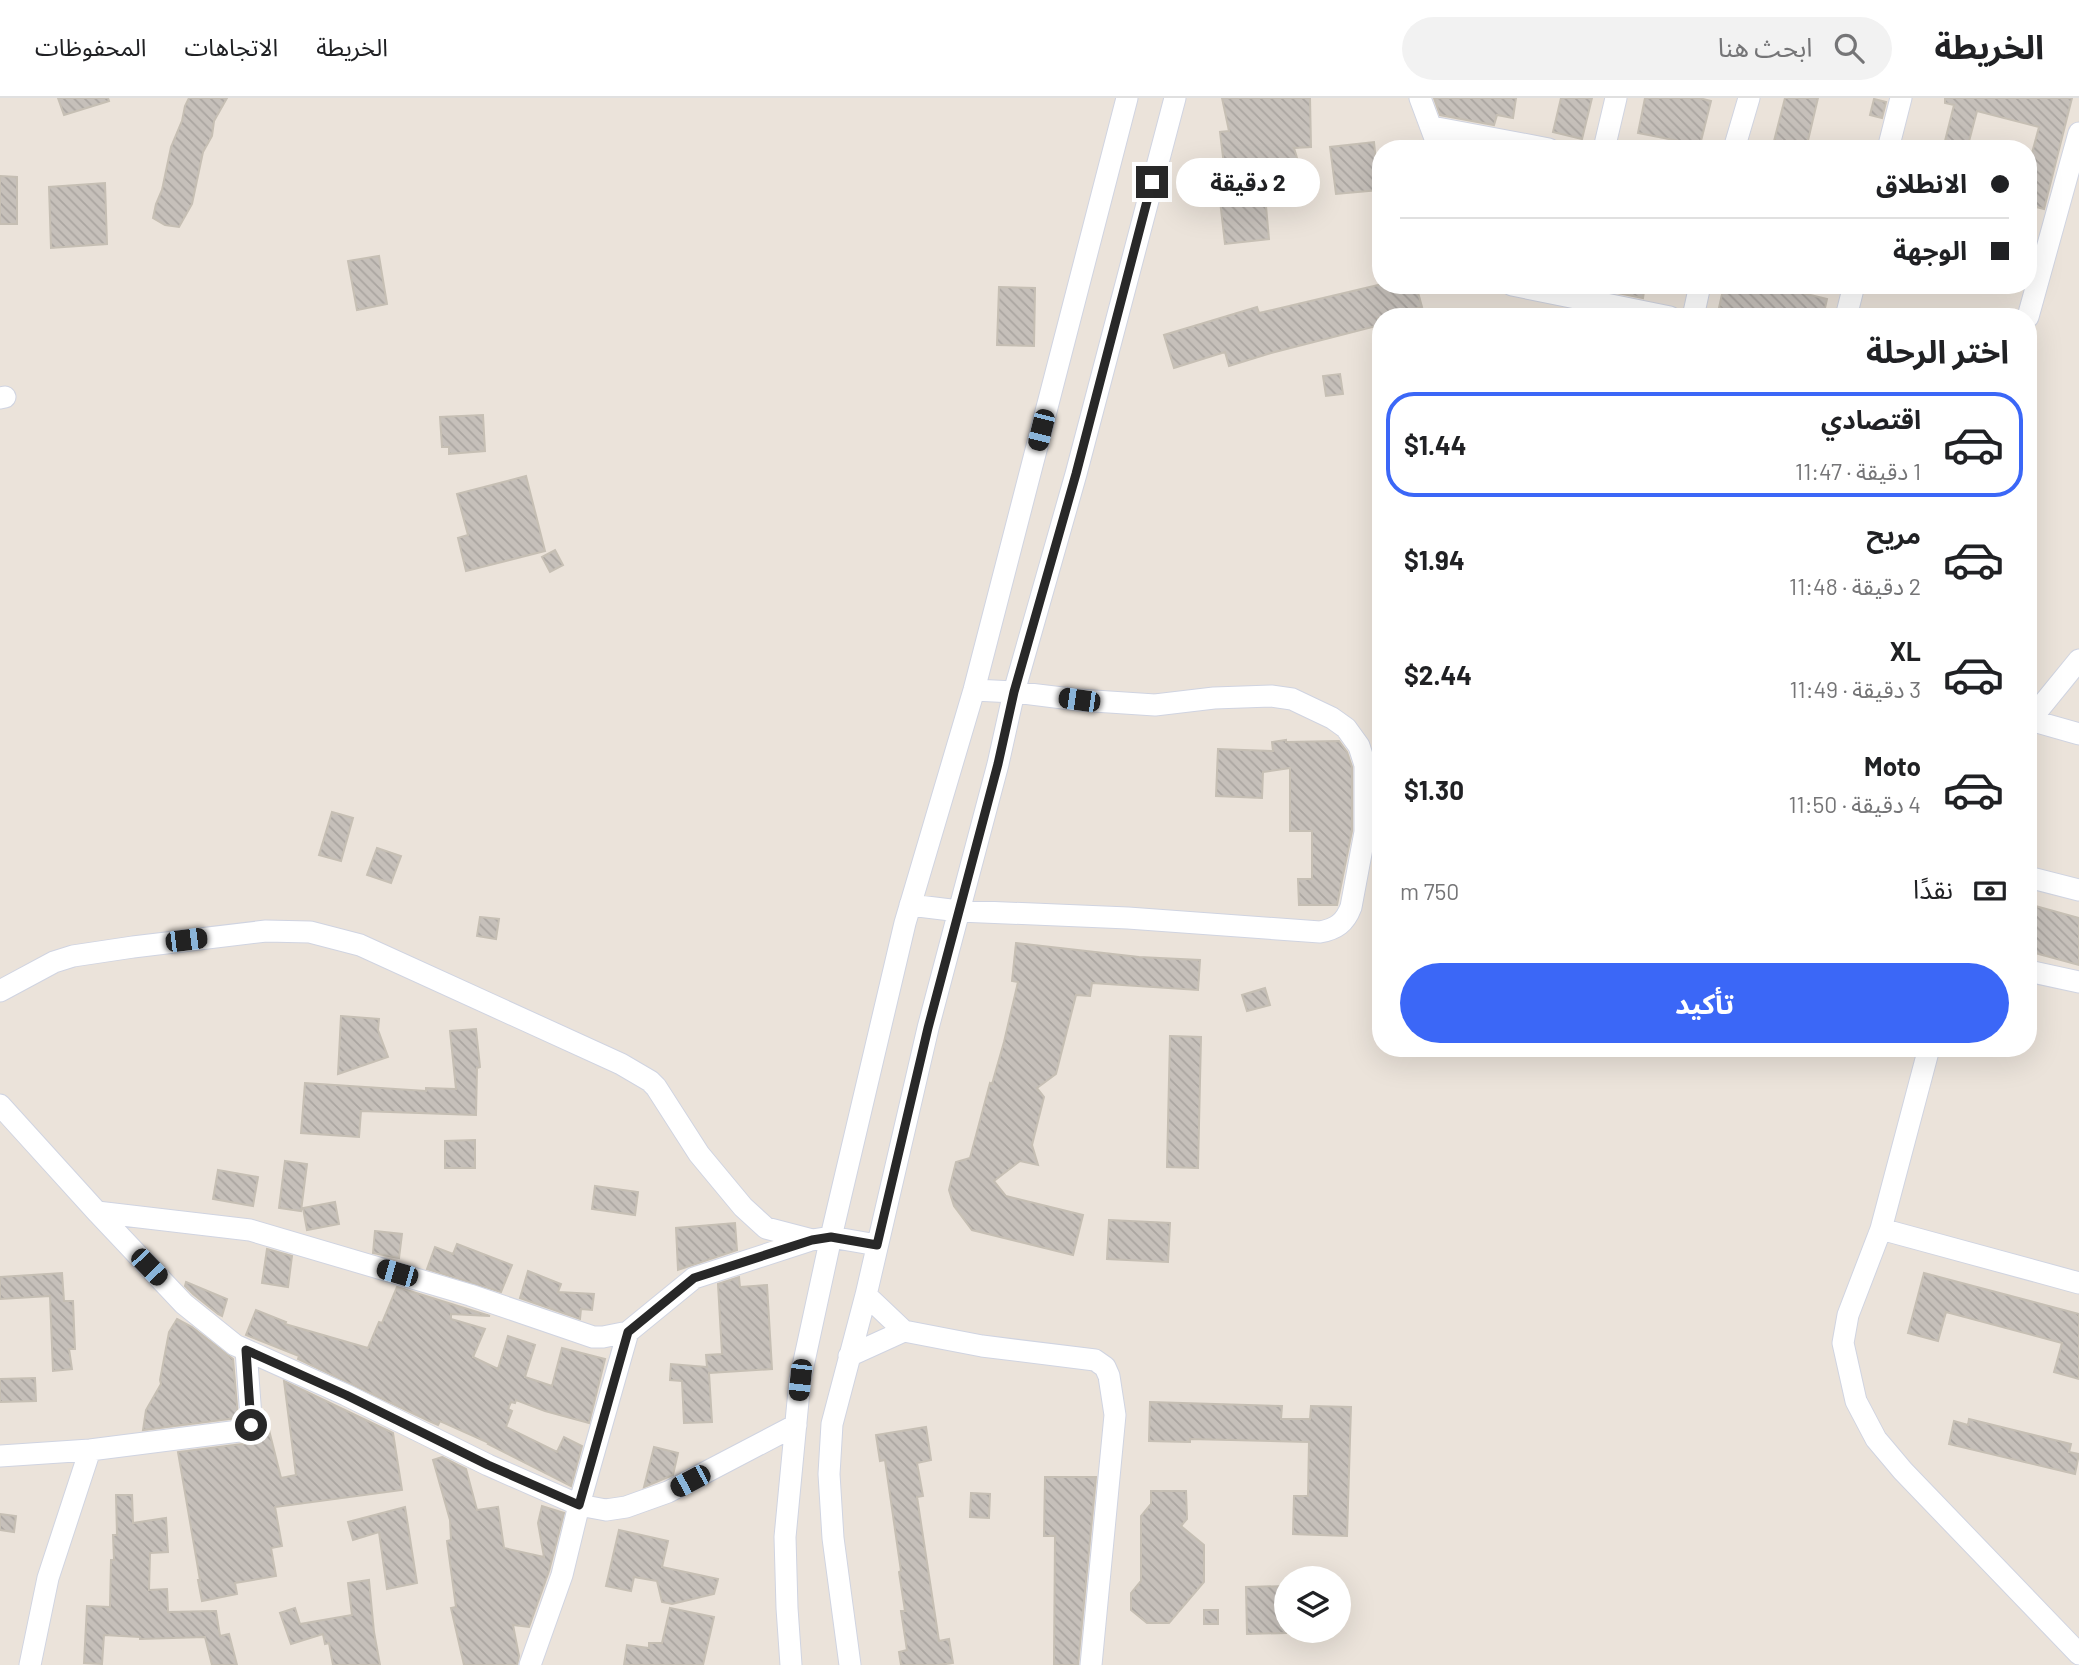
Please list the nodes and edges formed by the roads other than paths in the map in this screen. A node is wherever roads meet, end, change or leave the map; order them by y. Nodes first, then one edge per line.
1 (1127, 98) edge
2 (1175, 98) edge
3 (1420, 98) edge
4 (1616, 98) edge
5 (1749, 98) edge
6 (1901, 98) edge
7 (1432, 127) junction
8 (2079, 132) edge
9 (1436, 140) edge
10 (1501, 140) edge
11 (1606, 140) edge
12 (1737, 140) edge
13 (1890, 140) edge
14 (2037, 284) edge
15 (1556, 294) edge
16 (1626, 308) edge
17 (2079, 660) edge
18 (974, 690) junction
19 (1014, 692) junction
20 (2037, 713) edge
21 (2037, 725) edge
22 (2079, 734) edge
23 (2037, 879) edge
24 (2079, 890) edge
25 (910, 905) junction
26 (959, 911) junction
27 (2037, 973) edge
28 (2079, 982) edge
29 (0, 991) edge
30 (1928, 1057) edge
31 (0, 1105) edge
32 (97, 1212) junction
33 (1881, 1228) junction
34 (822, 1238) junction
35 (877, 1245) junction
36 (2079, 1283) edge
37 (866, 1295) junction
38 (904, 1331) junction
39 (628, 1332) junction
40 (246, 1350) junction
41 (849, 1356) junction
42 (796, 1425) junction
43 (90, 1450) junction
44 (0, 1455) edge
45 (579, 1505) junction
46 (2079, 1654) edge
47 (30, 1665) edge
48 (530, 1665) edge
49 (791, 1665) edge
50 (850, 1665) edge
51 (1091, 1665) edge

1 - 18 street
2 - 19 street
3 - 7 street
4 - 11 street
5 - 12 street
6 - 13 street
7 - 9 street
7 - 10 street
8 - 14 street
15 - 16 street
17 - 20 street
18 - 19 street
18 - 25 street
19 - 26 street
19 - 26 street
21 - 22 street
23 - 24 street
25 - 26 street
25 - 34 street
26 - 35 street
27 - 28 street
29 - 34 street
30 - 33 street
31 - 32 street
32 - 39 street
32 - 40 street
33 - 36 street
33 - 46 street
34 - 35 street
34 - 39 street
34 - 42 street
35 - 37 street
37 - 38 street
37 - 41 street
38 - 41 street
38 - 51 street
39 - 45 street
40 - 43 street
40 - 45 street
41 - 50 street
42 - 45 street
42 - 49 street
43 - 44 street
43 - 47 street
45 - 48 street

